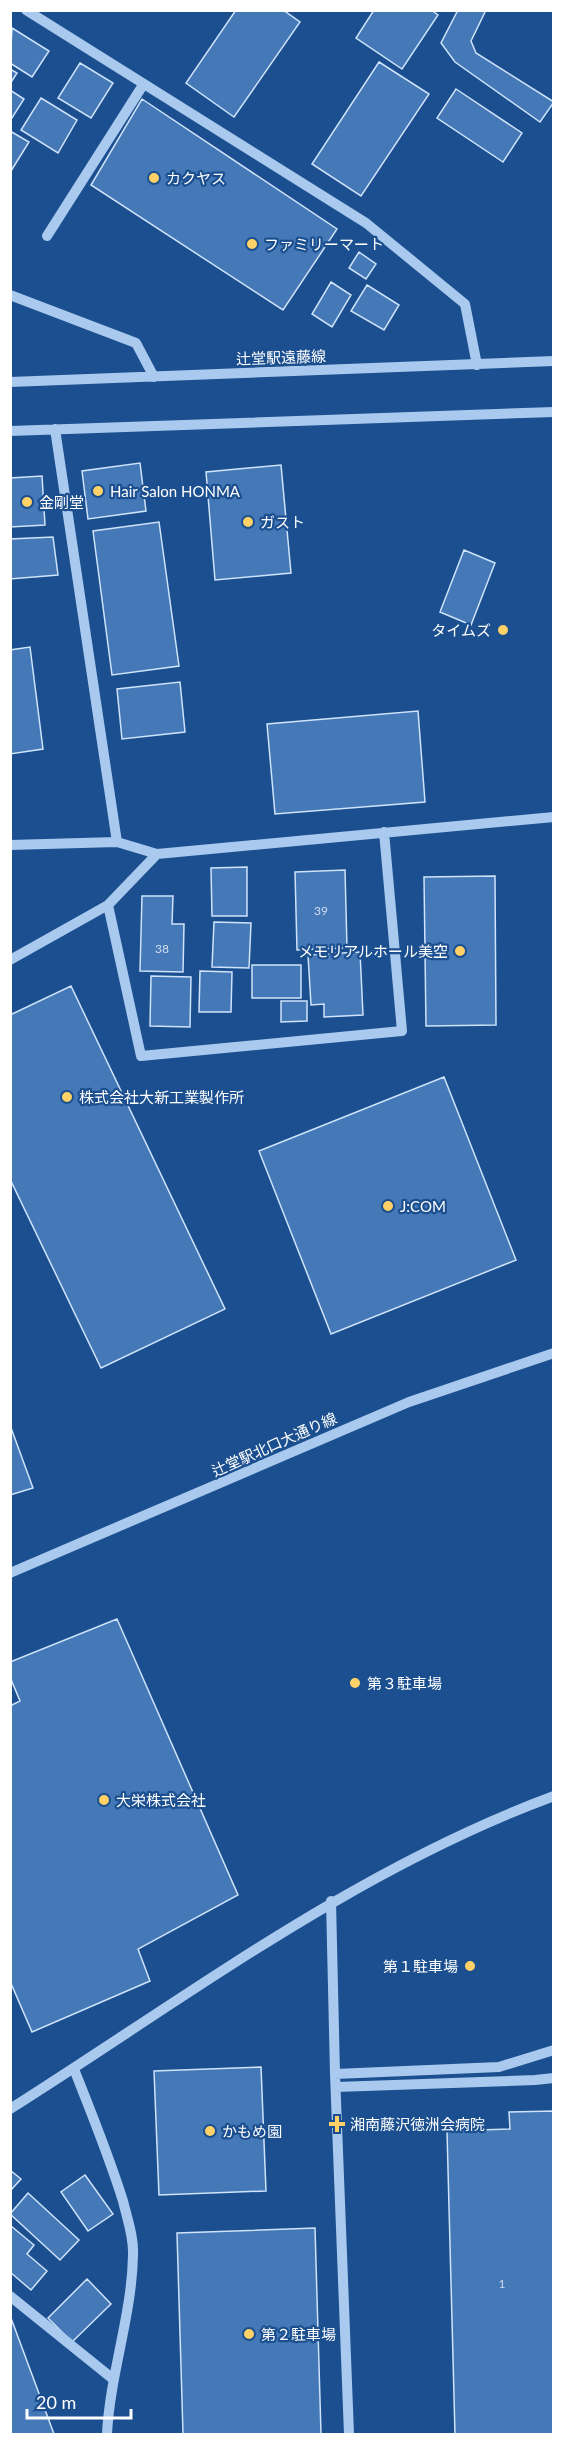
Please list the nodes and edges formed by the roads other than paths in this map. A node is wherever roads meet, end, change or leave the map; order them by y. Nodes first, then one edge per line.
1 (26, 10) edge
2 (143, 85) junction
3 (47, 236) dead end
4 (10, 295) edge
5 (554, 362) edge
6 (477, 365) junction
7 (154, 377) junction
8 (10, 382) edge
9 (554, 412) edge
10 (55, 429) junction
11 (10, 431) edge
12 (554, 817) edge
13 (384, 832) junction
14 (117, 842) junction
15 (10, 845) edge
16 (157, 854) junction
17 (108, 905) junction
18 (10, 960) edge
19 (554, 1353) edge
20 (10, 1573) edge
21 (554, 1796) edge
22 (332, 1901) junction
23 (554, 2050) edge
24 (74, 2069) junction
25 (335, 2074) junction
26 (554, 2078) edge
27 (336, 2087) junction
28 (10, 2109) edge
29 (10, 2296) edge
30 (113, 2379) junction
31 (107, 2434) edge
32 (349, 2434) edge

1 - 2 street
2 - 3 street
2 - 6 street
4 - 7 street
5 - 6 street, 辻堂駅遠藤線
6 - 7 street, 辻堂駅遠藤線
7 - 8 street, 辻堂駅遠藤線
9 - 10 street
10 - 11 street
10 - 14 street
12 - 13 street
13 - 16 street
13 - 17 street
14 - 15 street
14 - 16 street
16 - 17 street
17 - 18 street
19 - 20 street, 辻堂駅北口大通り線
21 - 22 street
22 - 24 street
22 - 25 street
23 - 25 street
24 - 28 street
24 - 30 street
25 - 27 street
26 - 27 street
27 - 32 street
29 - 30 street
30 - 31 street

